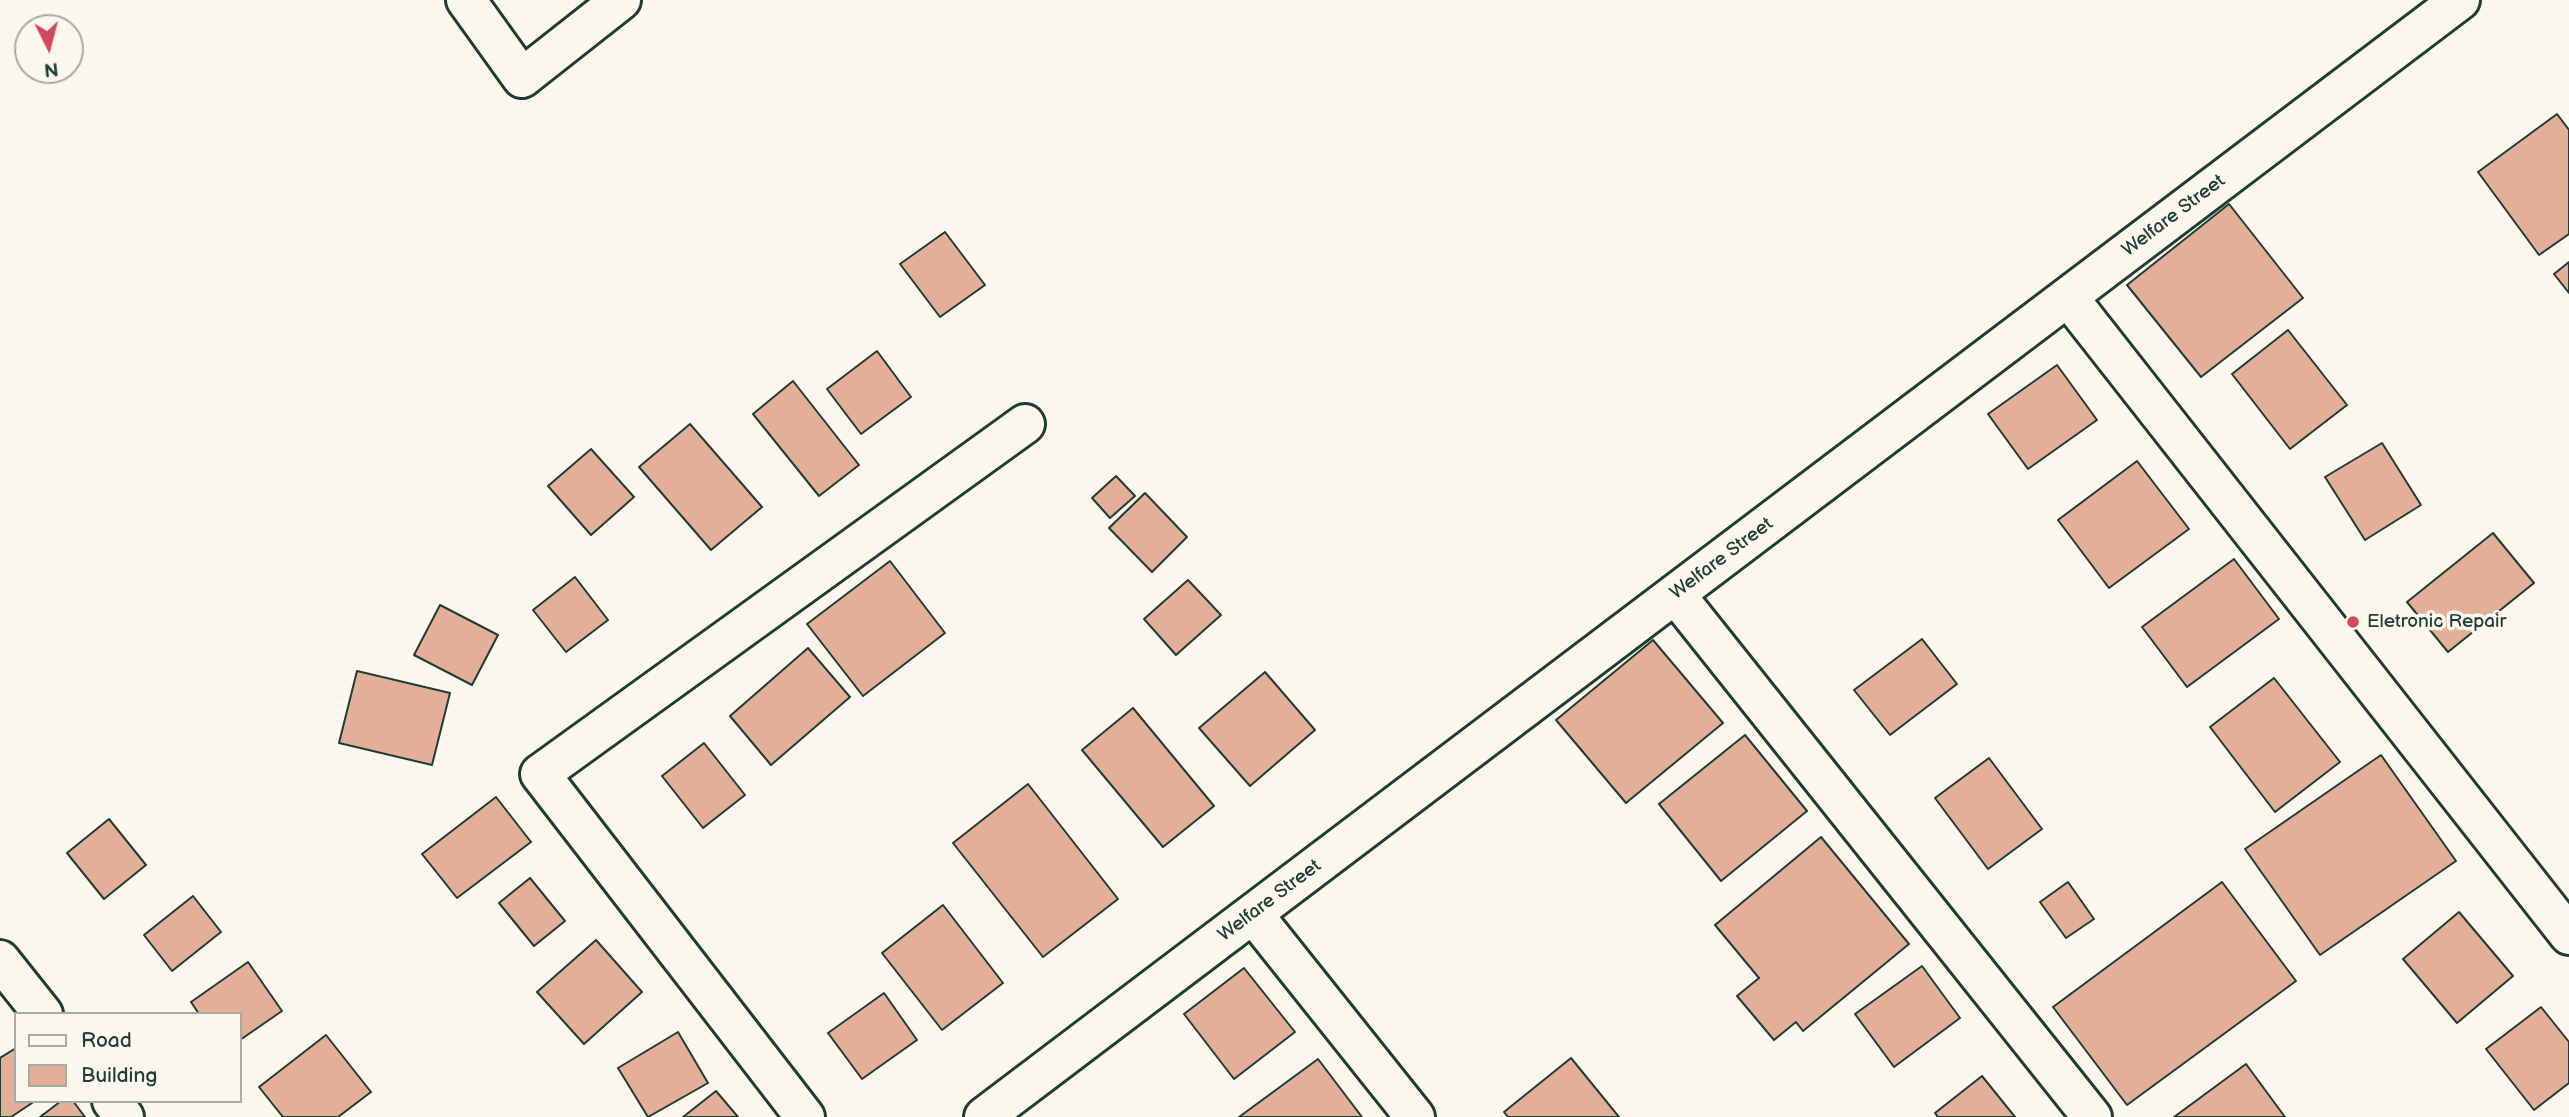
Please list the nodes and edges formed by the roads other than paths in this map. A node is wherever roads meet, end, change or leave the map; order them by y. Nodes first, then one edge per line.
1 (466, 0) edge
2 (621, 0) edge
3 (2460, 0) edge
4 (2068, 297) junction
5 (1025, 424) dead end
6 (1675, 594) junction
7 (1253, 914) junction
8 (2569, 935) edge
9 (0, 960) edge
10 (41, 1012) edge
11 (113, 1103) edge
12 (124, 1117) edge
13 (805, 1117) edge
14 (984, 1117) edge
15 (1415, 1117) edge
16 (2092, 1117) edge

1 - 2 street
3 - 4 street, Welfare Street
4 - 6 street, Welfare Street
4 - 8 street
5 - 13 street
6 - 7 street, Welfare Street
6 - 16 street
7 - 14 street, Welfare Street
7 - 15 street
9 - 10 street
11 - 12 street

